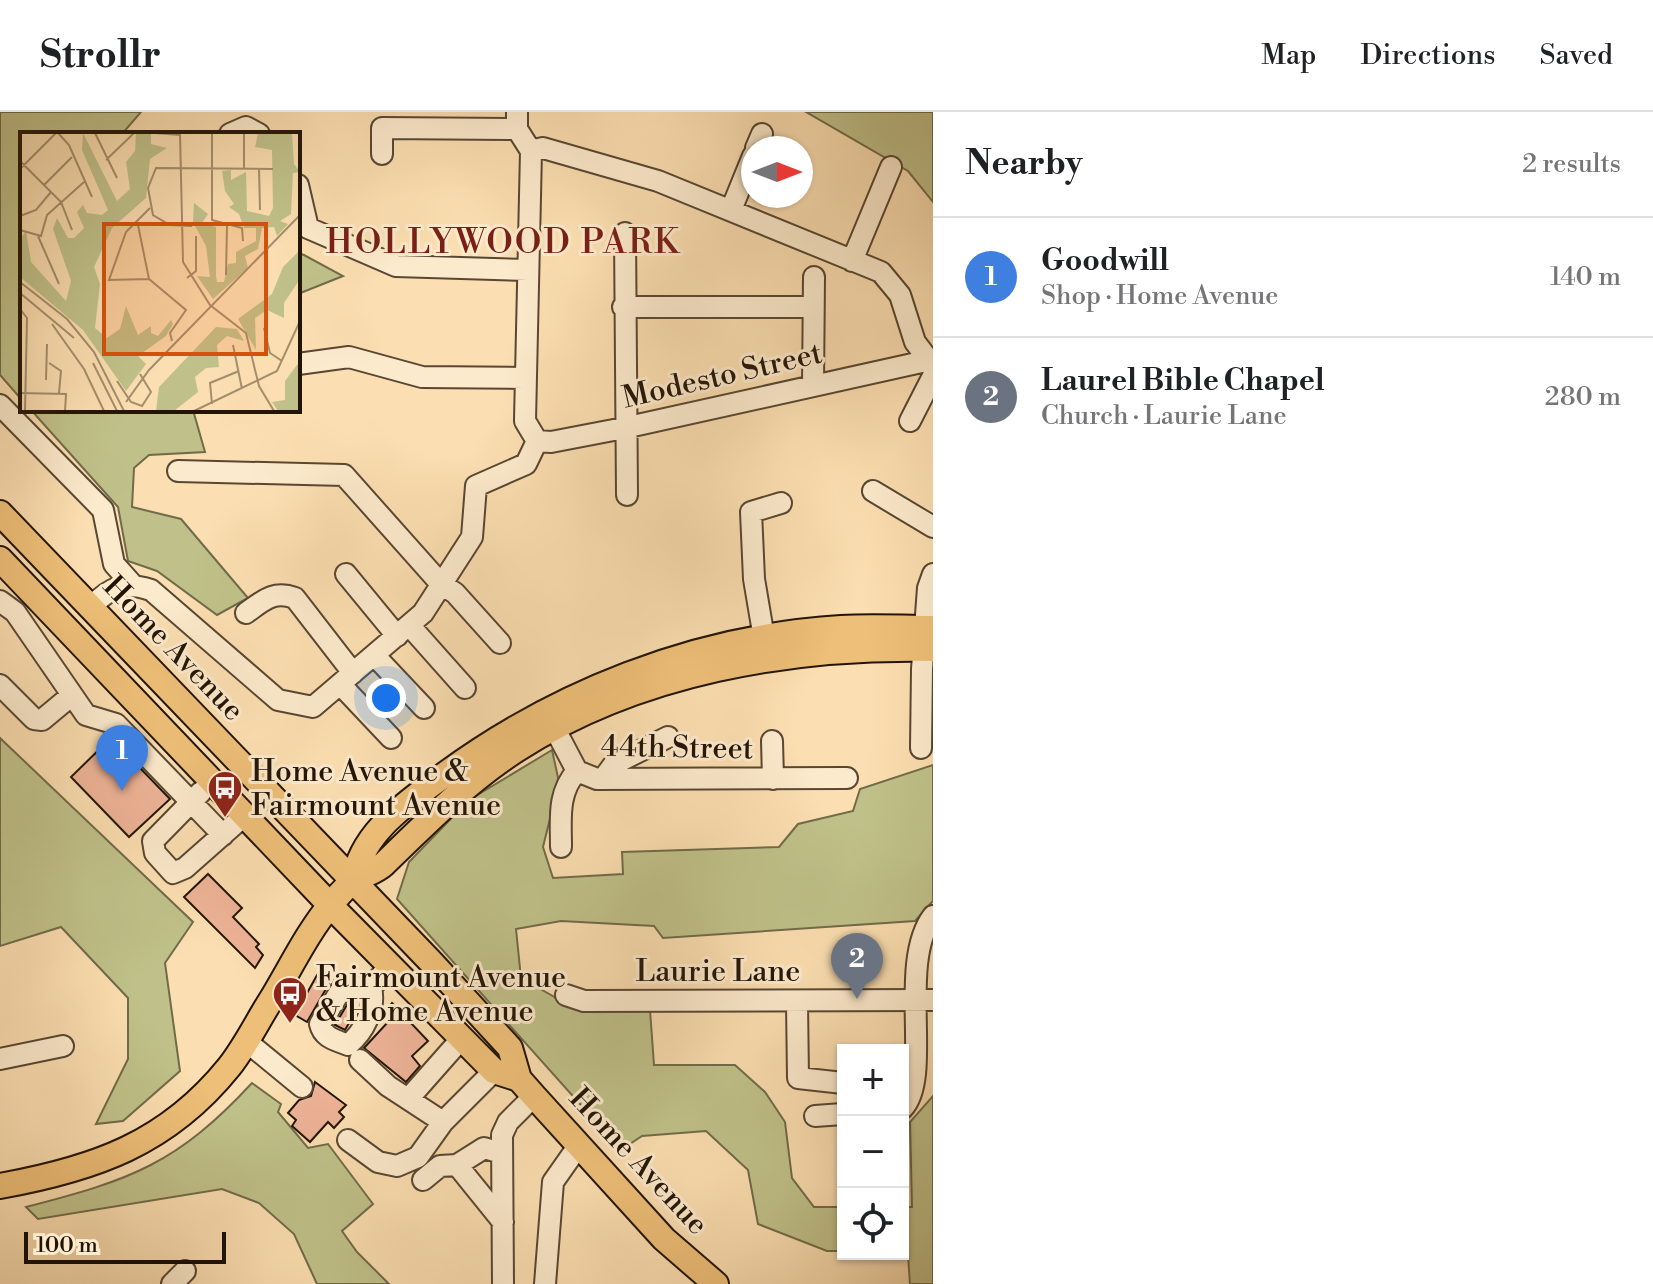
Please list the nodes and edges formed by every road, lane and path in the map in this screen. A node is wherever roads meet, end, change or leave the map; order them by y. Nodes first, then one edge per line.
1 (517, 120) edge
2 (531, 151) junction
3 (382, 154) dead end
4 (891, 167) dead end
5 (741, 185) edge
6 (300, 194) edge
7 (731, 210) junction
8 (625, 233) dead end
9 (852, 261) junction
10 (528, 270) junction
11 (814, 277) dead end
12 (623, 307) junction
13 (813, 307) junction
14 (300, 364) edge
15 (931, 368) edge
16 (525, 378) junction
17 (813, 386) junction
18 (0, 405) edge
19 (910, 421) dead end
20 (624, 428) junction
21 (535, 439) junction
22 (178, 471) dead end
23 (873, 491) dead end
24 (627, 495) dead end
25 (781, 503) dead end
26 (0, 513) edge
27 (933, 527) edge
28 (0, 559) edge
29 (346, 574) dead end
30 (933, 574) edge
31 (131, 583) junction
32 (441, 584) junction
33 (0, 601) edge
34 (91, 607) junction
35 (246, 613) dead end
36 (67, 629) junction
37 (403, 630) junction
38 (764, 638) junction
39 (929, 638) edge
40 (500, 643) dead end
41 (40, 653) junction
42 (374, 655) junction
43 (346, 678) junction
44 (0, 685) edge
45 (465, 688) dead end
46 (72, 695) junction
47 (927, 697) edge
48 (424, 708) dead end
49 (550, 720) junction
50 (668, 737) dead end
51 (391, 738) dead end
52 (925, 739) edge
53 (772, 741) dead end
54 (577, 771) junction
55 (847, 778) dead end
56 (603, 779) junction
57 (773, 779) junction
58 (212, 780) junction
59 (192, 802) junction
60 (245, 815) junction
61 (223, 835) junction
62 (561, 847) dead end
63 (354, 881) junction
64 (330, 905) junction
65 (933, 916) edge
66 (390, 965) junction
67 (371, 988) dead end
68 (566, 995) dead end
69 (926, 1000) edge
70 (797, 1002) junction
71 (462, 1038) junction
72 (246, 1041) junction
73 (63, 1046) dead end
74 (0, 1059) edge
75 (360, 1060) dead end
76 (494, 1071) junction
77 (911, 1074) edge
78 (837, 1082) edge
79 (302, 1087) dead end
80 (526, 1088) junction
81 (409, 1098) junction
82 (909, 1100) edge
83 (837, 1114) edge
84 (815, 1116) dead end
85 (443, 1122) junction
86 (348, 1140) dead end
87 (579, 1145) junction
88 (501, 1153) junction
89 (457, 1165) junction
90 (423, 1180) dead end
91 (0, 1186) edge
92 (503, 1222) junction
93 (503, 1284) edge
94 (545, 1284) edge
95 (716, 1284) edge

1 - 2 street
1 - 3 street
2 - 7 street
2 - 10 street
4 - 9 street
5 - 7 street
6 - 10 street
7 - 9 street
8 - 12 street
9 - 15 street
10 - 16 street
11 - 13 street
12 - 13 street
12 - 20 street
13 - 17 street
14 - 16 street
15 - 17 street, Modesto Street
15 - 19 street
16 - 21 street
17 - 20 street, Modesto Street
18 - 31 street
20 - 21 street, Modesto Street
20 - 24 street
21 - 32 street
22 - 32 street
23 - 27 street
25 - 38 street
26 - 34 main road, Home Avenue
28 - 36 main road, Home Avenue
29 - 37 street
30 - 39 street
31 - 34 street
31 - 43 street
32 - 37 street
32 - 40 street
33 - 41 street
34 - 63 main road, Home Avenue
35 - 43 street
36 - 41 street
36 - 58 main road, Home Avenue
37 - 42 street
37 - 45 street
38 - 39 main road
38 - 49 main road
39 - 47 street
39 - 49 main road
41 - 46 street
42 - 43 street
42 - 48 street
43 - 51 street
44 - 46 street
46 - 59 street
47 - 52 street
49 - 54 street, 44th Street
49 - 63 main road
50 - 56 street
53 - 57 street
54 - 56 street, 44th Street
54 - 62 street
55 - 57 street, 44th Street
56 - 57 street, 44th Street
58 - 59 street
58 - 60 main road, Home Avenue
59 - 61 street
59 - 61 street
60 - 61 street
60 - 64 main road, Home Avenue
63 - 64 main road
63 - 80 main road, Home Avenue
64 - 66 main road, Home Avenue
64 - 72 main road
65 - 69 street
66 - 67 street
66 - 71 main road, Home Avenue
68 - 70 street, Laurie Lane
69 - 70 street, Laurie Lane
69 - 77 street
70 - 78 street
71 - 76 main road, Home Avenue
71 - 81 street
72 - 79 street
72 - 91 main road
73 - 74 street
75 - 81 street
76 - 80 main road, Home Avenue
76 - 85 street
77 - 82 street
80 - 87 main road, Home Avenue
80 - 88 street
81 - 85 street
83 - 84 street
85 - 86 street
87 - 94 street
87 - 95 main road, Home Avenue
88 - 89 street
88 - 92 street
89 - 90 street
89 - 92 street
92 - 93 street

